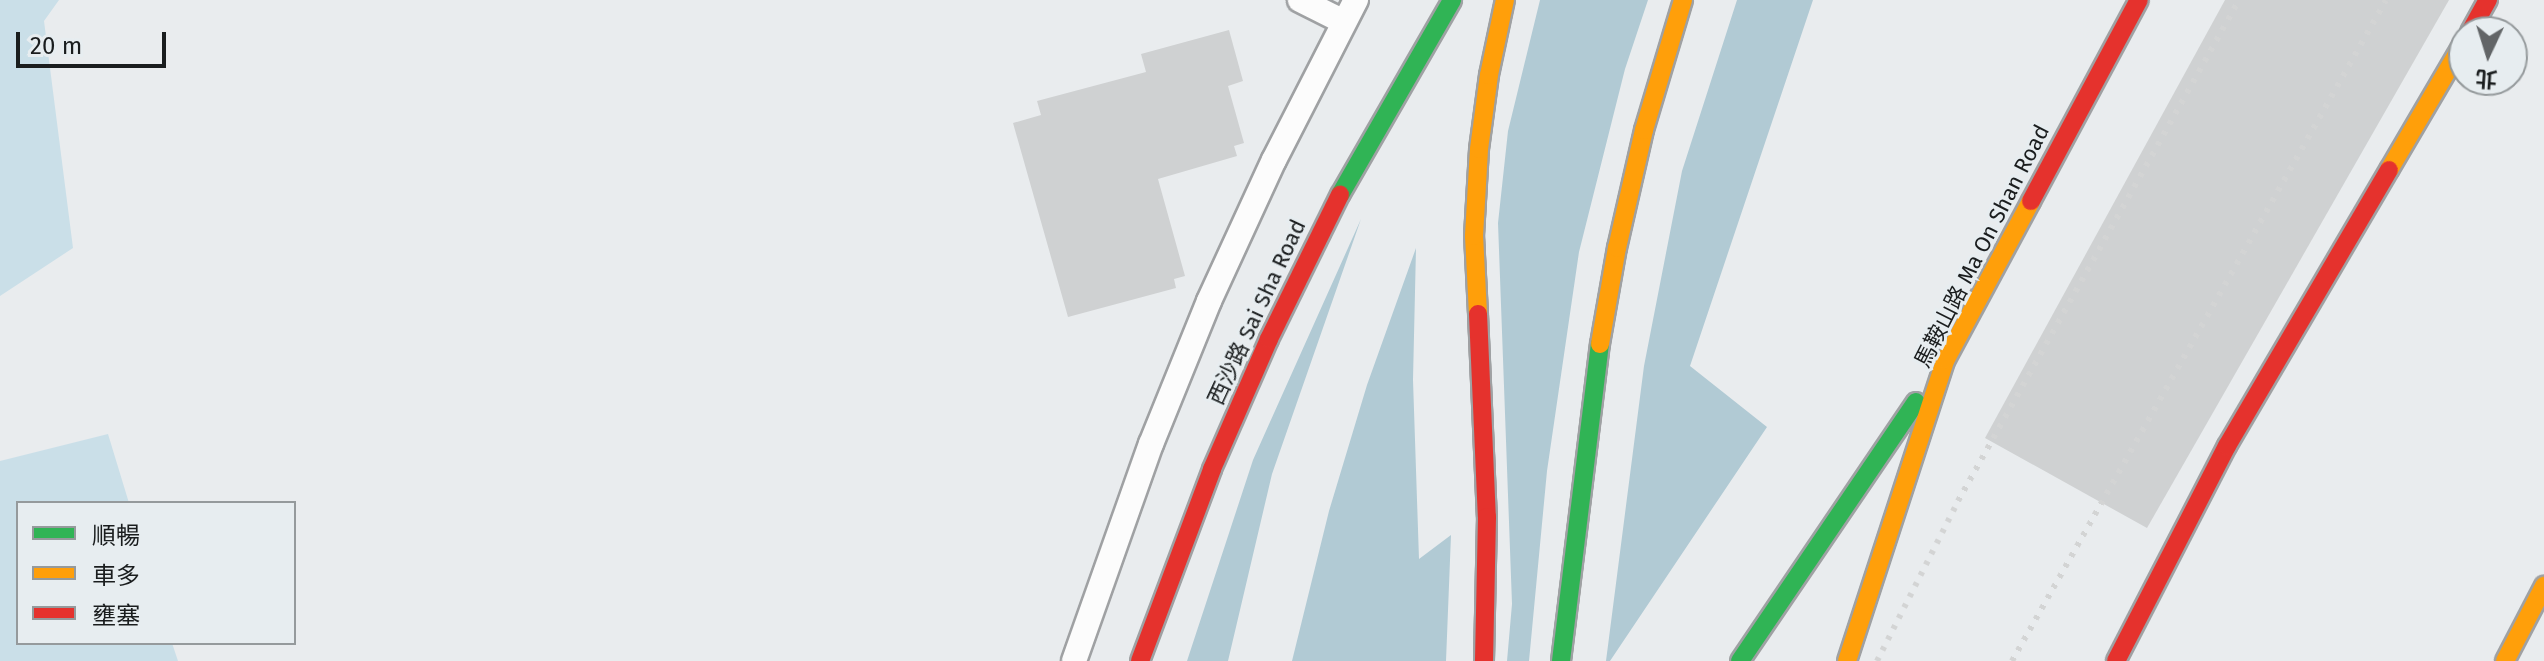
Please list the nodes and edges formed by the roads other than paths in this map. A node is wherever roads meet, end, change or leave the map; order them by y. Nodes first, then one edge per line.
1 (1300, 0) edge
2 (1356, 0) edge
3 (1452, 0) edge
4 (1505, 0) edge
5 (1683, 0) edge
6 (2139, 0) edge
7 (1344, 22) junction
8 (2448, 69) edge
9 (1946, 359) junction
10 (2544, 586) edge
11 (1074, 661) edge
12 (1140, 661) edge
13 (1484, 661) edge
14 (1561, 661) edge
15 (1740, 661) edge
16 (1847, 661) edge
17 (2116, 661) edge
18 (2505, 661) edge

1 - 7 lane
2 - 7 lane
3 - 12 main road, 西沙路 Sai Sha Road
4 - 13 main road
5 - 14 main road
6 - 9 main road, 馬鞍山路 Ma On Shan Road
7 - 11 lane
8 - 17 main road
9 - 15 main road
9 - 16 main road, 馬鞍山路 Ma On Shan Road
10 - 18 main road

